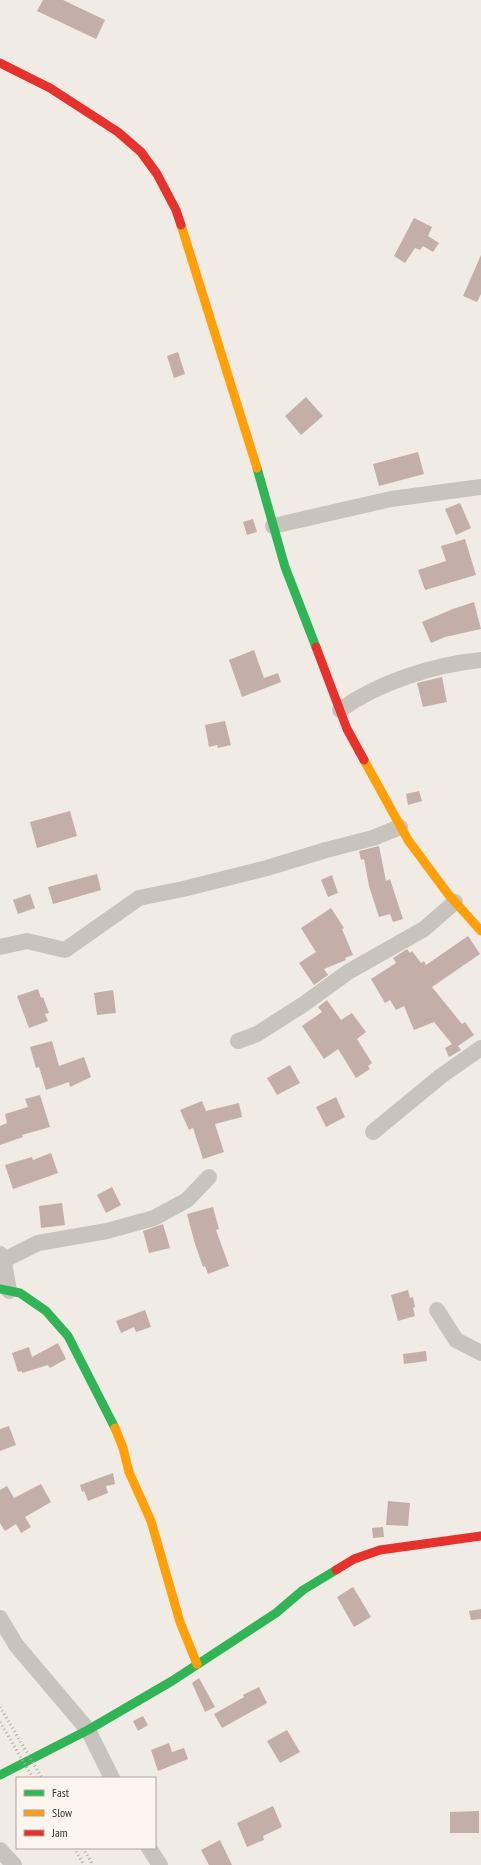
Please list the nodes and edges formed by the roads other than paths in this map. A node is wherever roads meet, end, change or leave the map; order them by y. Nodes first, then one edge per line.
1 (0, 63) edge
2 (481, 488) edge
3 (274, 526) junction
4 (481, 660) edge
5 (340, 710) junction
6 (400, 827) junction
7 (455, 902) junction
8 (481, 931) edge
9 (0, 947) edge
10 (238, 1041) dead end
11 (481, 1048) edge
12 (372, 1132) dead end
13 (209, 1177) dead end
14 (1, 1257) edge
15 (5, 1290) edge
16 (436, 1310) dead end
17 (481, 1353) edge
18 (481, 1536) edge
19 (0, 1618) edge
20 (197, 1664) junction
21 (88, 1730) junction
22 (0, 1775) edge
23 (112, 1777) edge
24 (150, 1849) edge
25 (0, 1850) edge
26 (14, 1865) edge
27 (160, 1865) edge

1 - 3 street
2 - 3 street
3 - 5 street
4 - 5 street
5 - 6 street
6 - 7 street
6 - 9 street
7 - 8 street
7 - 10 street
11 - 12 street
13 - 14 street
14 - 15 street
15 - 20 street
16 - 17 street
18 - 20 street
19 - 21 street
20 - 21 street
21 - 22 street
21 - 23 street
24 - 27 street
25 - 26 street

